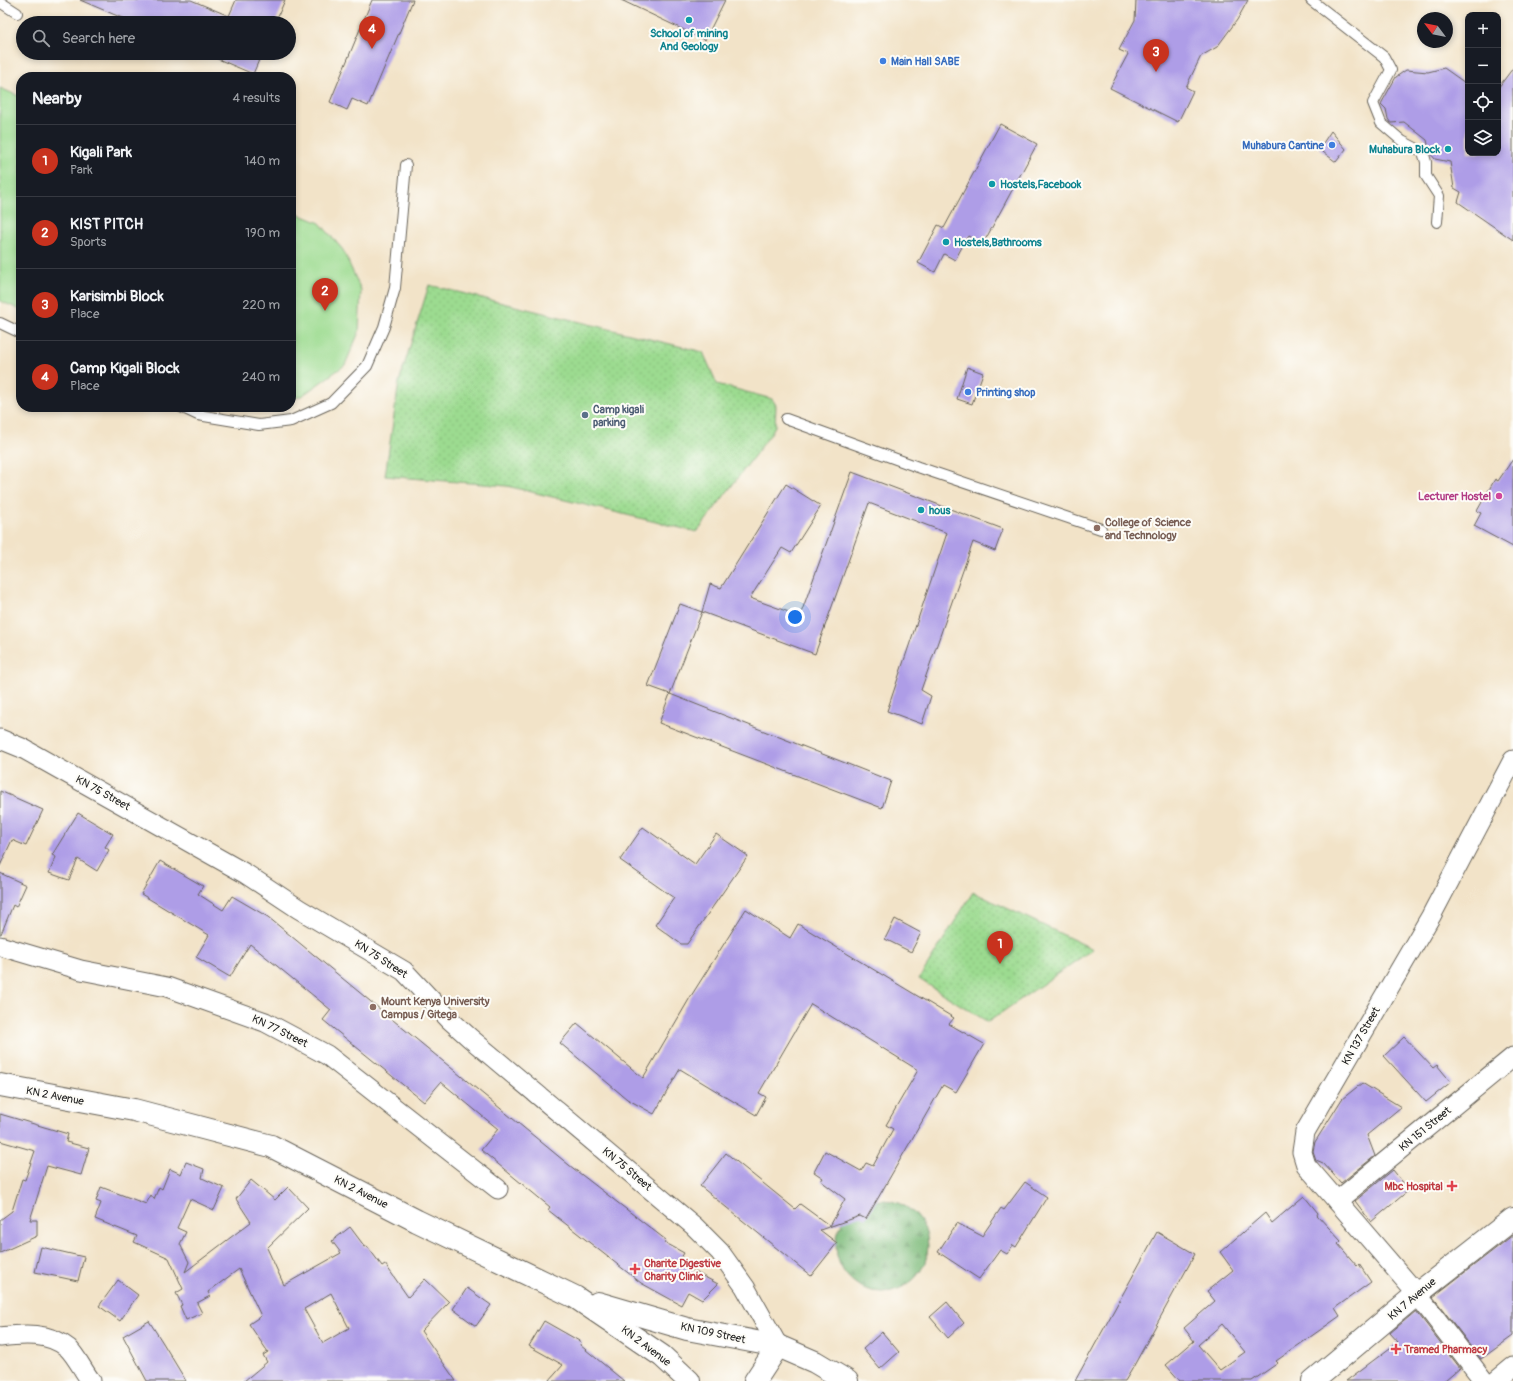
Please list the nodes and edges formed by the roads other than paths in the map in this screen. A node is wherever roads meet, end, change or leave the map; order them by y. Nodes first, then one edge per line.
1 (1311, 0) edge
2 (0, 2) edge
3 (17, 13) dead end
4 (406, 165) dead end
5 (1437, 222) dead end
6 (0, 323) edge
7 (16, 331) edge
8 (192, 412) edge
9 (786, 419) dead end
10 (1102, 530) dead end
11 (0, 739) edge
12 (1513, 760) edge
13 (0, 946) edge
14 (1513, 1057) edge
15 (0, 1085) edge
16 (498, 1188) dead end
17 (1337, 1201) junction
18 (1513, 1219) edge
19 (1417, 1294) junction
20 (575, 1297) junction
21 (0, 1337) edge
22 (778, 1346) junction
23 (1513, 1368) edge
24 (91, 1381) edge
25 (689, 1381) edge
26 (755, 1381) edge
27 (847, 1381) edge
28 (1313, 1381) edge
29 (1484, 1381) edge
30 (1496, 1381) edge

1 - 5 lane
2 - 3 lane
4 - 8 lane
6 - 7 lane
9 - 10 lane
11 - 22 street, KN 75 Street
12 - 17 street, KN 137 Street
13 - 16 street, KN 77 Street
14 - 17 street, KN 151 Street
15 - 20 main road, KN 2 Avenue
17 - 19 street, KN 137 Street
18 - 19 main road, KN 7 Avenue
19 - 28 main road, KN 7 Avenue
19 - 29 street, KN 137 Street
20 - 22 main road, KN 109 Street
20 - 25 main road, KN 2 Avenue
21 - 24 street
22 - 26 main road
22 - 27 main road, KN 109 Street
23 - 30 street

